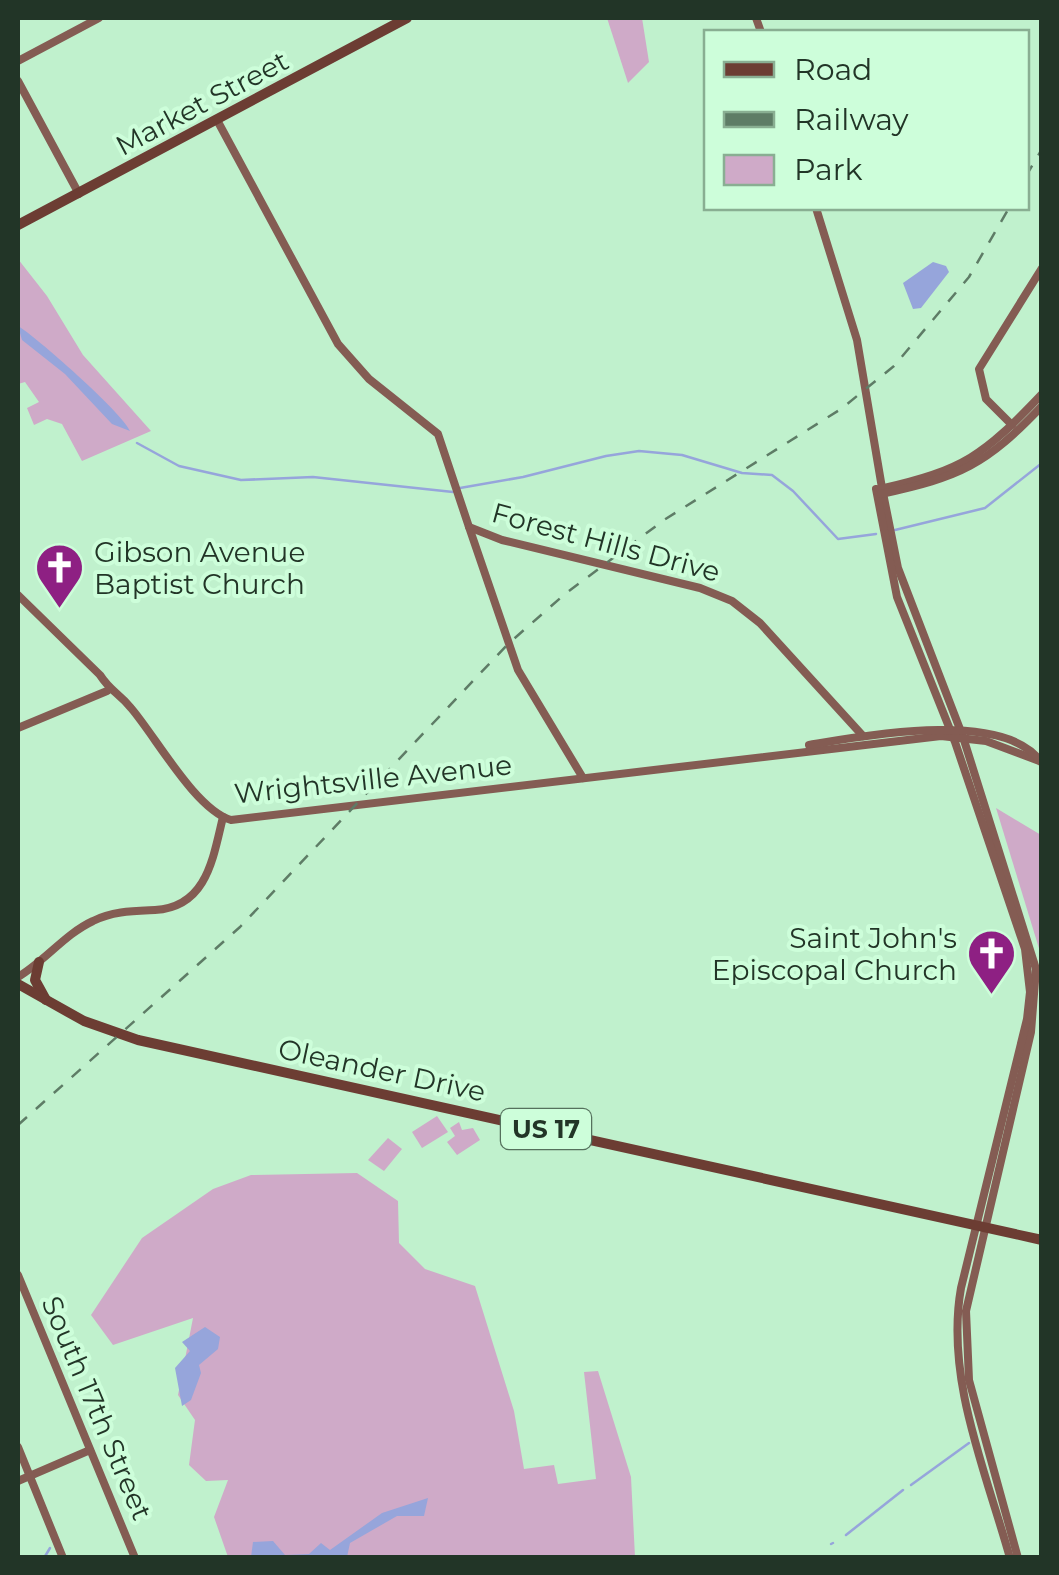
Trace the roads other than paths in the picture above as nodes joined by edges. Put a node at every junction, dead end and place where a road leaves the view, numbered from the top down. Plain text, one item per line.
1 (100, 18) edge
2 (407, 18) edge
3 (18, 60) edge
4 (18, 81) edge
5 (217, 120) junction
6 (79, 194) junction
7 (817, 210) edge
8 (18, 225) edge
9 (1042, 268) edge
10 (1042, 394) edge
11 (1042, 406) edge
12 (1012, 425) junction
13 (879, 490) junction
14 (469, 528) junction
15 (18, 596) edge
16 (107, 691) junction
17 (940, 704) junction
18 (18, 728) edge
19 (934, 729) junction
20 (957, 733) junction
21 (863, 736) junction
22 (771, 754) junction
23 (583, 778) junction
24 (223, 817) junction
25 (39, 962) junction
26 (19, 977) edge
27 (18, 994) edge
28 (42, 999) junction
29 (980, 1223) junction
30 (1042, 1237) edge
31 (18, 1275) edge
32 (966, 1402) junction
33 (985, 1438) junction
34 (18, 1448) edge
35 (90, 1450) junction
36 (29, 1476) junction
37 (18, 1481) edge
38 (63, 1558) edge
39 (135, 1558) edge
40 (1010, 1558) edge
41 (1018, 1558) edge

1 - 3 street
2 - 5 main road, Market Street
4 - 6 street
5 - 6 main road, Market Street
5 - 14 street, Forest Hills Drive
6 - 8 main road, Market Street
7 - 13 street
9 - 12 street
10 - 12 street
11 - 13 street
12 - 13 street
13 - 17 street
13 - 20 street
14 - 21 street, Forest Hills Drive
14 - 23 street
15 - 16 street, Wrightsville Avenue
16 - 18 street
16 - 24 street, Wrightsville Avenue
17 - 19 street
17 - 20 street
19 - 20 street, Wrightsville Avenue
19 - 21 street, Wrightsville Avenue
20 - 20 street, Wrightsville Avenue
20 - 22 street, Wrightsville Avenue
20 - 29 street
21 - 22 street, Wrightsville Avenue
22 - 23 street, Wrightsville Avenue
23 - 24 street, Wrightsville Avenue
24 - 25 street
25 - 26 street
25 - 28 main road
26 - 28 main road, Oleander Drive / US 17
27 - 28 main road, US 17
28 - 29 main road, Oleander Drive / US 17
29 - 30 main road, Oleander Drive / US 17
29 - 32 street
29 - 33 street
31 - 35 street, South 17th Street
32 - 33 street
32 - 40 street
33 - 41 street
34 - 36 street
35 - 36 street
35 - 39 street, South 17th Street
36 - 37 street
36 - 38 street

